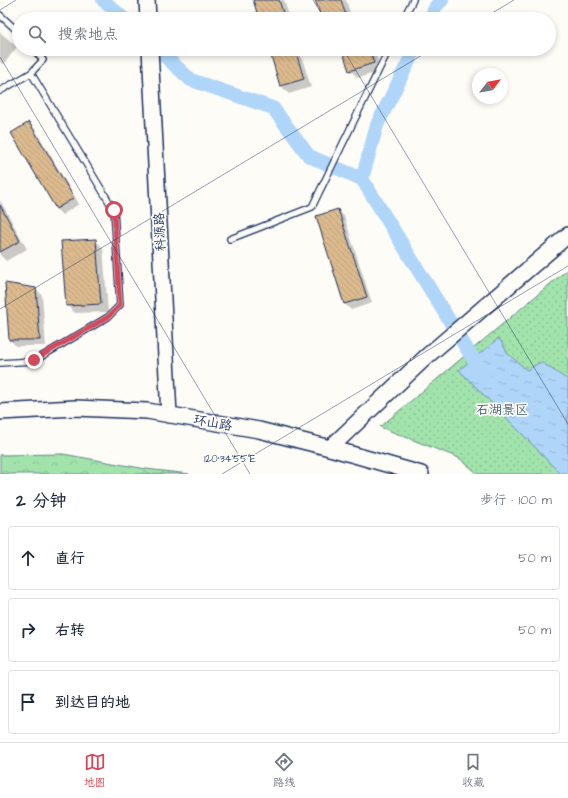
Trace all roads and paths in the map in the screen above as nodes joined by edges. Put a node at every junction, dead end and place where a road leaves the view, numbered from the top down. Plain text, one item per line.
1 (147, 0) edge
2 (413, 0) edge
3 (148, 12) edge
4 (407, 12) edge
5 (0, 15) edge
6 (12, 26) edge
7 (39, 56) edge
8 (150, 56) edge
9 (386, 56) edge
10 (31, 72) junction
11 (0, 90) edge
12 (568, 235) edge
13 (230, 239) dead end
14 (0, 363) edge
15 (0, 412) edge
16 (169, 415) junction
17 (330, 448) junction
18 (421, 474) edge

1 - 3 street
2 - 4 lane
5 - 6 lane
7 - 10 lane
8 - 16 street, 科源路
9 - 13 lane
10 - 11 lane
10 - 14 lane
12 - 17 street
15 - 16 street, 环山路
16 - 17 street, 环山路
17 - 18 street, 环山路

